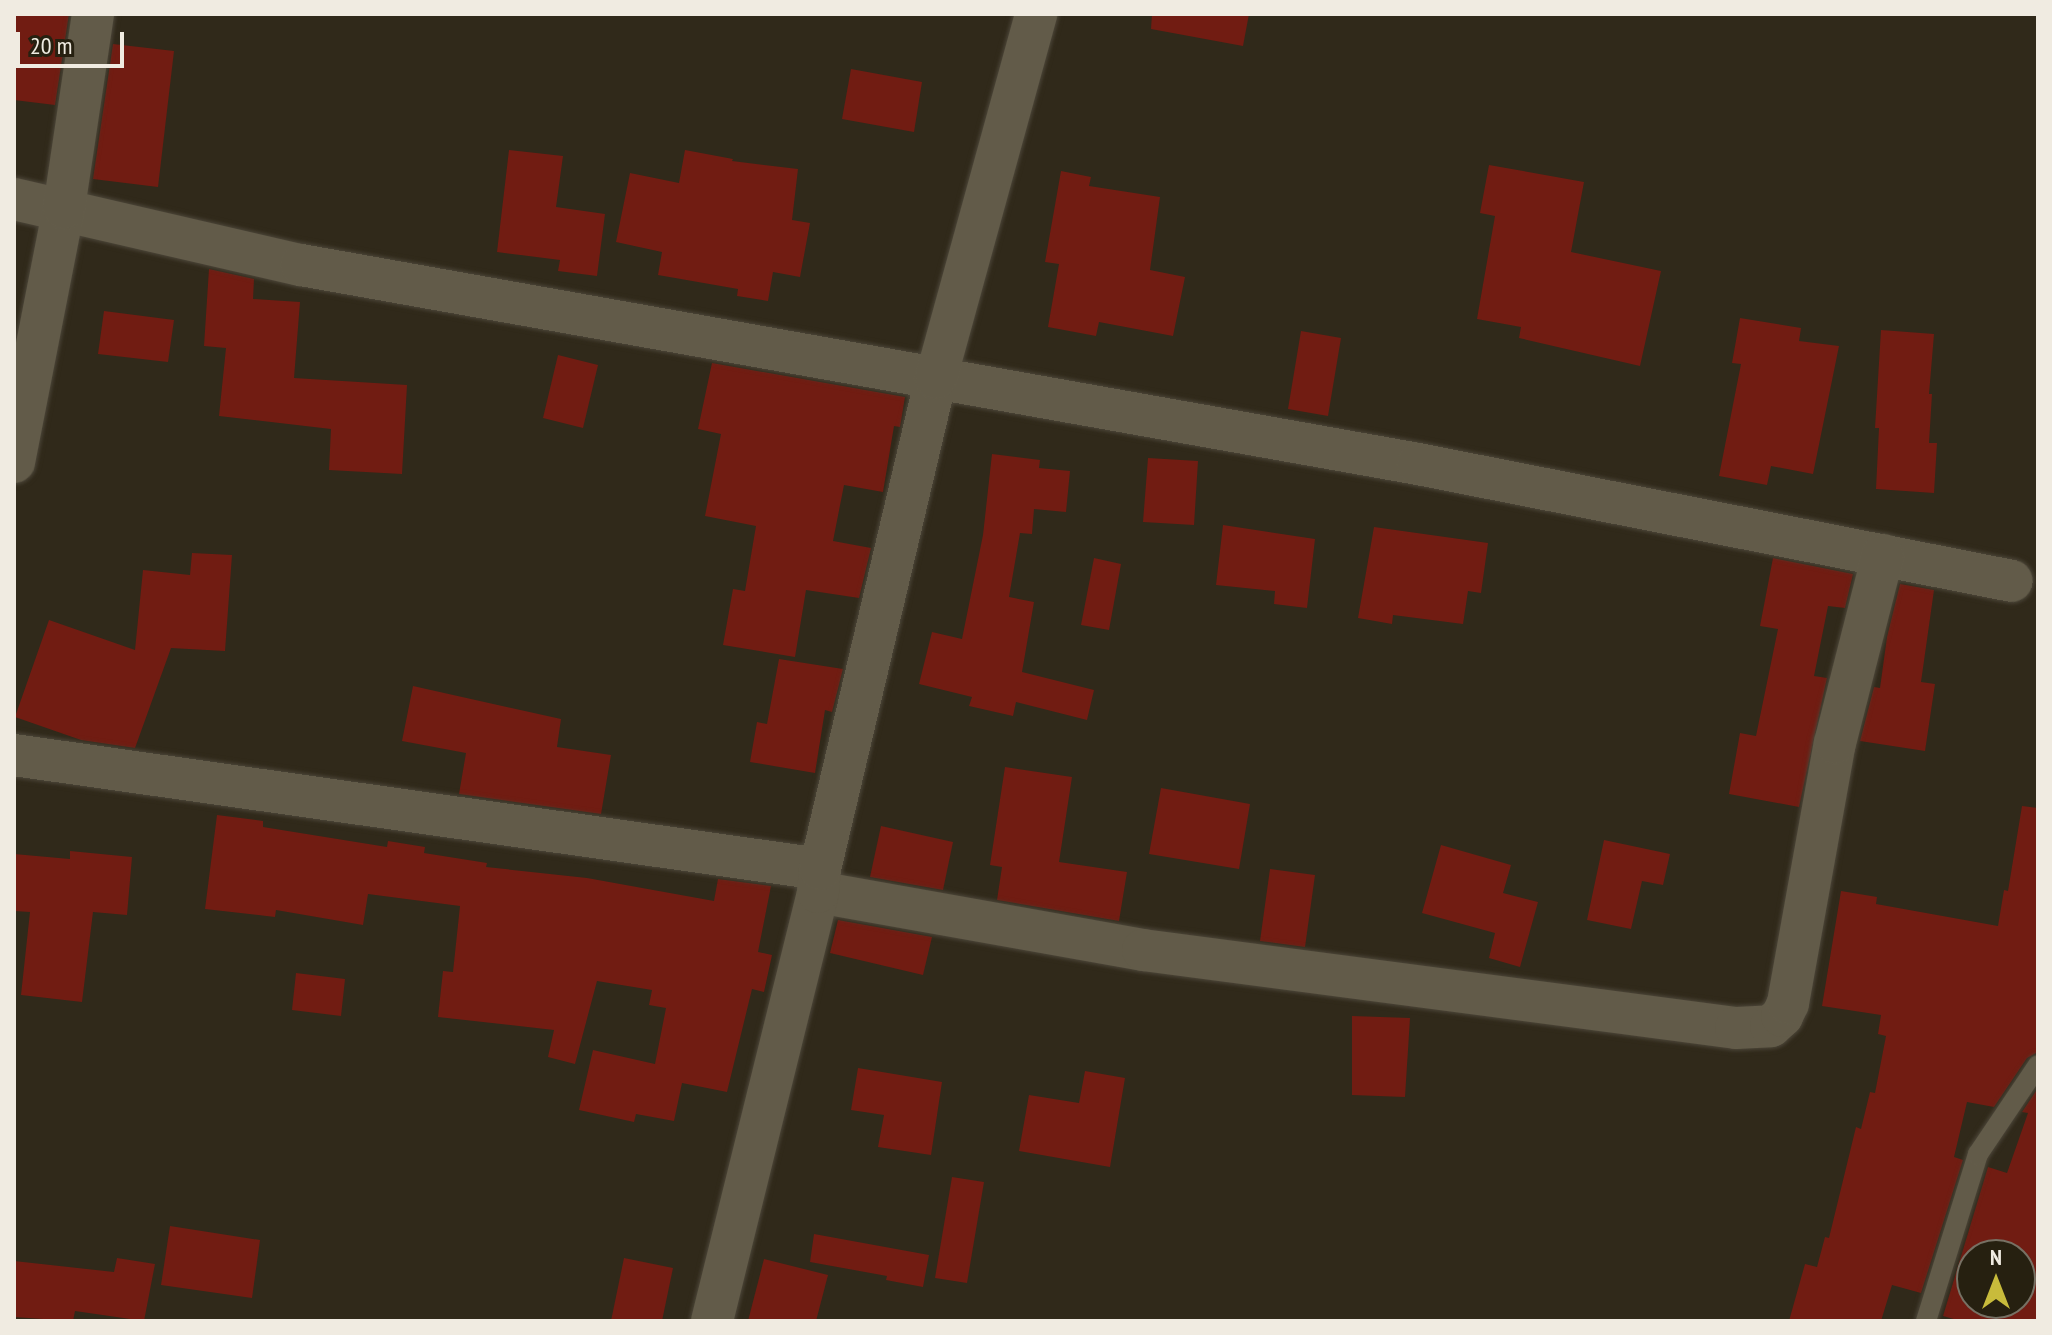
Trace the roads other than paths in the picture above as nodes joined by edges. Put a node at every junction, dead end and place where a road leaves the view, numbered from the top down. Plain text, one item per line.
1 (93, 14) edge
2 (1036, 14) edge
3 (14, 199) edge
4 (64, 208) junction
5 (936, 378) junction
6 (14, 462) edge
7 (1883, 555) junction
8 (2012, 581) dead end
9 (14, 755) edge
10 (819, 880) junction
11 (2038, 1065) edge
12 (712, 1321) edge
13 (1926, 1321) edge

1 - 4 street
2 - 5 street
3 - 4 street
4 - 5 street
4 - 6 street
5 - 7 street
5 - 10 street
7 - 8 street
7 - 10 street
9 - 10 street
10 - 12 street
11 - 13 lane

